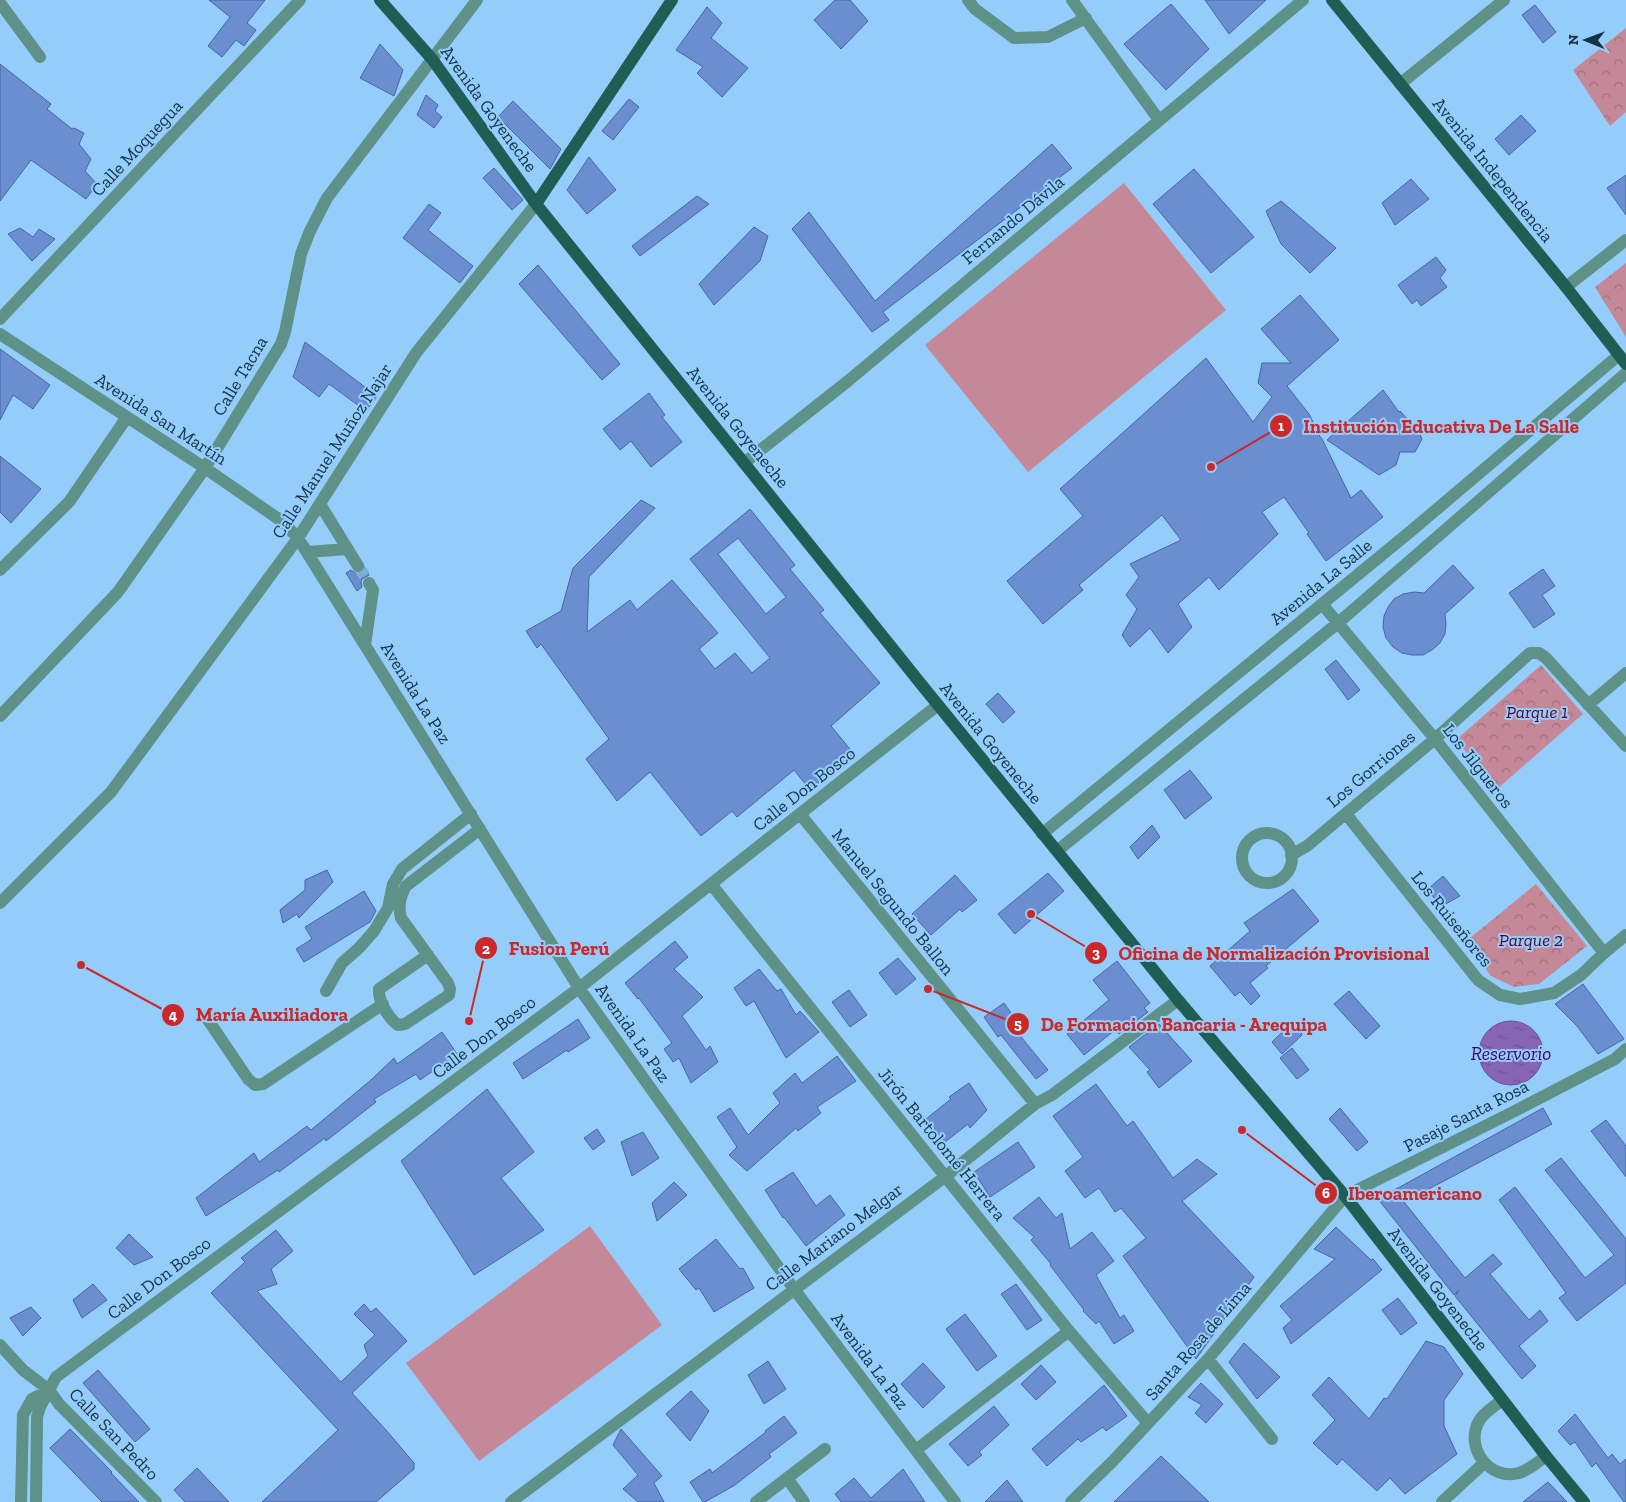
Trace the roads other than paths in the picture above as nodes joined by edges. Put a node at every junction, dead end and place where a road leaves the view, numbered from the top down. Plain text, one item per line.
1 (300, 0) edge
2 (380, 0) edge
3 (477, 0) edge
4 (672, 0) edge
5 (968, 0) edge
6 (1072, 0) edge
7 (1303, 0) edge
8 (1332, 0) edge
9 (1504, 0) edge
10 (0, 3) edge
11 (1086, 18) junction
12 (40, 57) dead end
13 (432, 59) junction
14 (1400, 84) junction
15 (1159, 120) junction
16 (536, 204) junction
17 (1626, 240) edge
18 (1566, 287) junction
19 (0, 319) edge
20 (0, 334) edge
21 (1623, 359) edge
22 (1626, 373) edge
23 (128, 418) junction
24 (1524, 436) junction
25 (1536, 450) junction
26 (744, 463) junction
27 (206, 468) junction
28 (320, 504) junction
29 (298, 538) junction
30 (348, 549) junction
31 (307, 552) junction
32 (358, 566) tunnel mouth
33 (0, 570) edge
34 (369, 583) tunnel mouth
35 (1322, 604) junction
36 (1338, 623) junction
37 (365, 644) junction
38 (1626, 673) edge
39 (938, 705) junction
40 (1588, 705) junction
41 (0, 716) edge
42 (1434, 739) junction
43 (1626, 746) edge
44 (471, 814) junction
45 (800, 814) junction
46 (1346, 814) junction
47 (480, 829) junction
48 (1042, 834) junction
49 (1057, 851) junction
50 (1291, 855) dead end
51 (711, 884) junction
52 (0, 903) edge
53 (1626, 935) edge
54 (1604, 953) junction
55 (428, 955) junction
56 (580, 988) junction
57 (326, 991) dead end
58 (1178, 1000) junction
59 (383, 1004) junction
60 (206, 1017) dead end
61 (1626, 1049) edge
62 (1035, 1104) junction
63 (946, 1176) junction
64 (1345, 1196) junction
65 (794, 1289) junction
66 (1069, 1331) junction
67 (0, 1345) edge
68 (1208, 1359) junction
69 (49, 1390) junction
70 (1502, 1400) junction
71 (1148, 1423) junction
72 (1272, 1439) dead end
73 (825, 1449) dead end
74 (916, 1450) junction
75 (1546, 1456) junction
76 (1484, 1462) junction
77 (787, 1478) junction
78 (21, 1502) edge
79 (36, 1502) edge
80 (156, 1502) edge
81 (511, 1502) edge
82 (756, 1502) edge
83 (804, 1502) edge
84 (955, 1502) edge
85 (1071, 1502) edge
86 (1442, 1502) edge
87 (1584, 1502) edge

1 - 19 street, Calle Moquegua
2 - 13 main road, Avenida Goyeneche
3 - 13 street, Calle Tacna
4 - 16 main road, Calle Manuel Muñoz Najar
5 - 11 street
6 - 11 street
7 - 15 street, Fernando Dávila
8 - 14 main road, Avenida Independencia
9 - 14 street
10 - 12 street
11 - 15 street
13 - 16 main road, Avenida Goyeneche
13 - 27 street, Calle Tacna
14 - 18 main road, Avenida Independencia
15 - 26 street, Fernando Dávila
16 - 26 main road, Avenida Goyeneche
16 - 28 street, Calle Manuel Muñoz Najar
17 - 18 street
18 - 21 main road, Avenida Independencia
20 - 23 street, Avenida San Martín
21 - 24 street, Avenida La Salle
22 - 25 street
23 - 27 street, Avenida San Martín
23 - 33 street
24 - 25 street
24 - 35 street, Avenida La Salle
25 - 36 street
26 - 39 main road, Avenida Goyeneche
27 - 29 street, Avenida San Martín
27 - 41 street, Calle Tacna
28 - 29 street, Calle Manuel Muñoz Najar
28 - 30 street
29 - 31 street, Avenida La Paz
29 - 52 street, Calle Manuel Muñoz Najar
30 - 31 street
30 - 32 street
31 - 37 street, Avenida La Paz
34 - 37 street
35 - 36 street, Los Jilgueros
35 - 48 street, Avenida La Salle
36 - 42 street, Los Jilgueros
36 - 49 street
37 - 44 street, Avenida La Paz
38 - 40 street
39 - 45 street, Calle Don Bosco
39 - 48 main road, Avenida Goyeneche
40 - 42 street, Los Gorriones
40 - 43 street
42 - 46 street, Los Gorriones
42 - 54 street, Los Jilgueros
44 - 47 street, Avenida La Paz
44 - 57 street
45 - 51 street, Calle Don Bosco
45 - 62 street, Manuel Segundo Ballon
46 - 50 street, Los Gorriones
46 - 54 street, Los Ruiseñores
47 - 55 street
47 - 56 street, Avenida La Paz
48 - 49 main road, Avenida Goyeneche
49 - 58 main road, Avenida Goyeneche
51 - 56 street, Calle Don Bosco
51 - 63 street, Jirón Bartolomé Herrera
53 - 54 street, Los Ruiseñores
55 - 59 street
55 - 59 street
56 - 65 street, Avenida La Paz
56 - 69 street, Calle Don Bosco
58 - 62 street, Calle Mariano Melgar
58 - 64 main road, Avenida Goyeneche
59 - 60 street
61 - 64 street, Pasaje Santa Rosa
62 - 63 street, Calle Mariano Melgar
63 - 65 street, Calle Mariano Melgar
63 - 66 street, Jirón Bartolomé Herrera
64 - 68 street, Santa Rosa de Lima
64 - 70 main road, Avenida Goyeneche
65 - 74 street, Avenida La Paz
65 - 81 street, Calle Mariano Melgar
66 - 71 street, Jirón Bartolomé Herrera
66 - 74 street
67 - 69 street, Calle San Pedro
68 - 71 street, Santa Rosa de Lima
68 - 72 street
69 - 78 street
69 - 79 street
69 - 80 street, Calle San Pedro
70 - 75 main road, Avenida Goyeneche
70 - 76 street
71 - 85 street, Santa Rosa de Lima
73 - 77 street
74 - 84 street, Avenida La Paz
75 - 76 street
75 - 87 main road, Avenida Goyeneche
76 - 86 street
77 - 82 street
77 - 83 street

